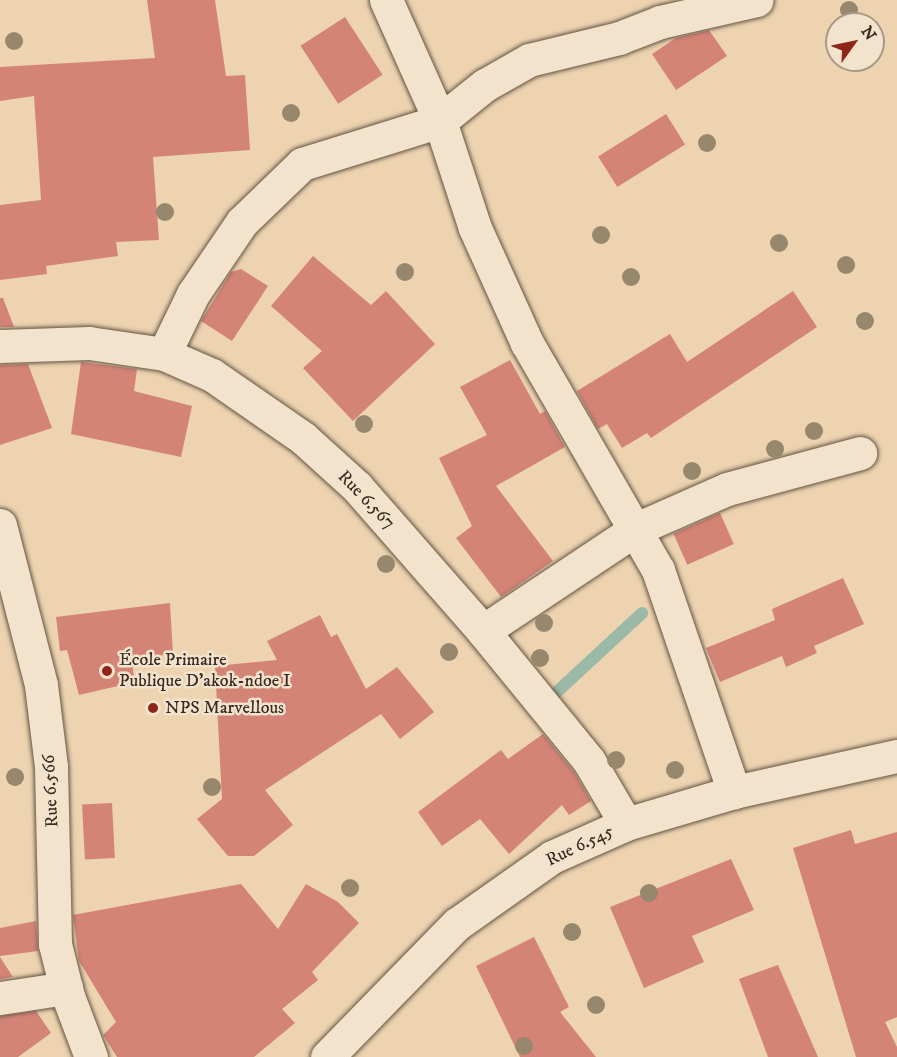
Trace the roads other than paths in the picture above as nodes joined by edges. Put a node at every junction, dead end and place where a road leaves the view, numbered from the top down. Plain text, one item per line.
1 (386, 0) edge
2 (757, 0) edge
3 (440, 121) junction
4 (0, 346) edge
5 (164, 354) junction
6 (860, 453) dead end
7 (0, 525) edge
8 (636, 529) junction
9 (4, 557) edge
10 (483, 631) junction
11 (897, 756) edge
12 (734, 792) junction
13 (626, 824) junction
14 (66, 988) junction
15 (0, 998) edge
16 (91, 1057) edge
17 (327, 1057) edge

1 - 3 street
2 - 3 street
3 - 5 street
3 - 8 street
4 - 5 street, Rue 6.567
5 - 10 street, Rue 6.567
6 - 8 street
7 - 9 street, Rue 6.566
8 - 10 street
8 - 12 street
9 - 14 street, Rue 6.566
10 - 13 street, Rue 6.567
11 - 12 street, Rue 6.545
12 - 13 street, Rue 6.545
13 - 17 street, Rue 6.545
14 - 15 street
14 - 16 street, Rue 6.566

